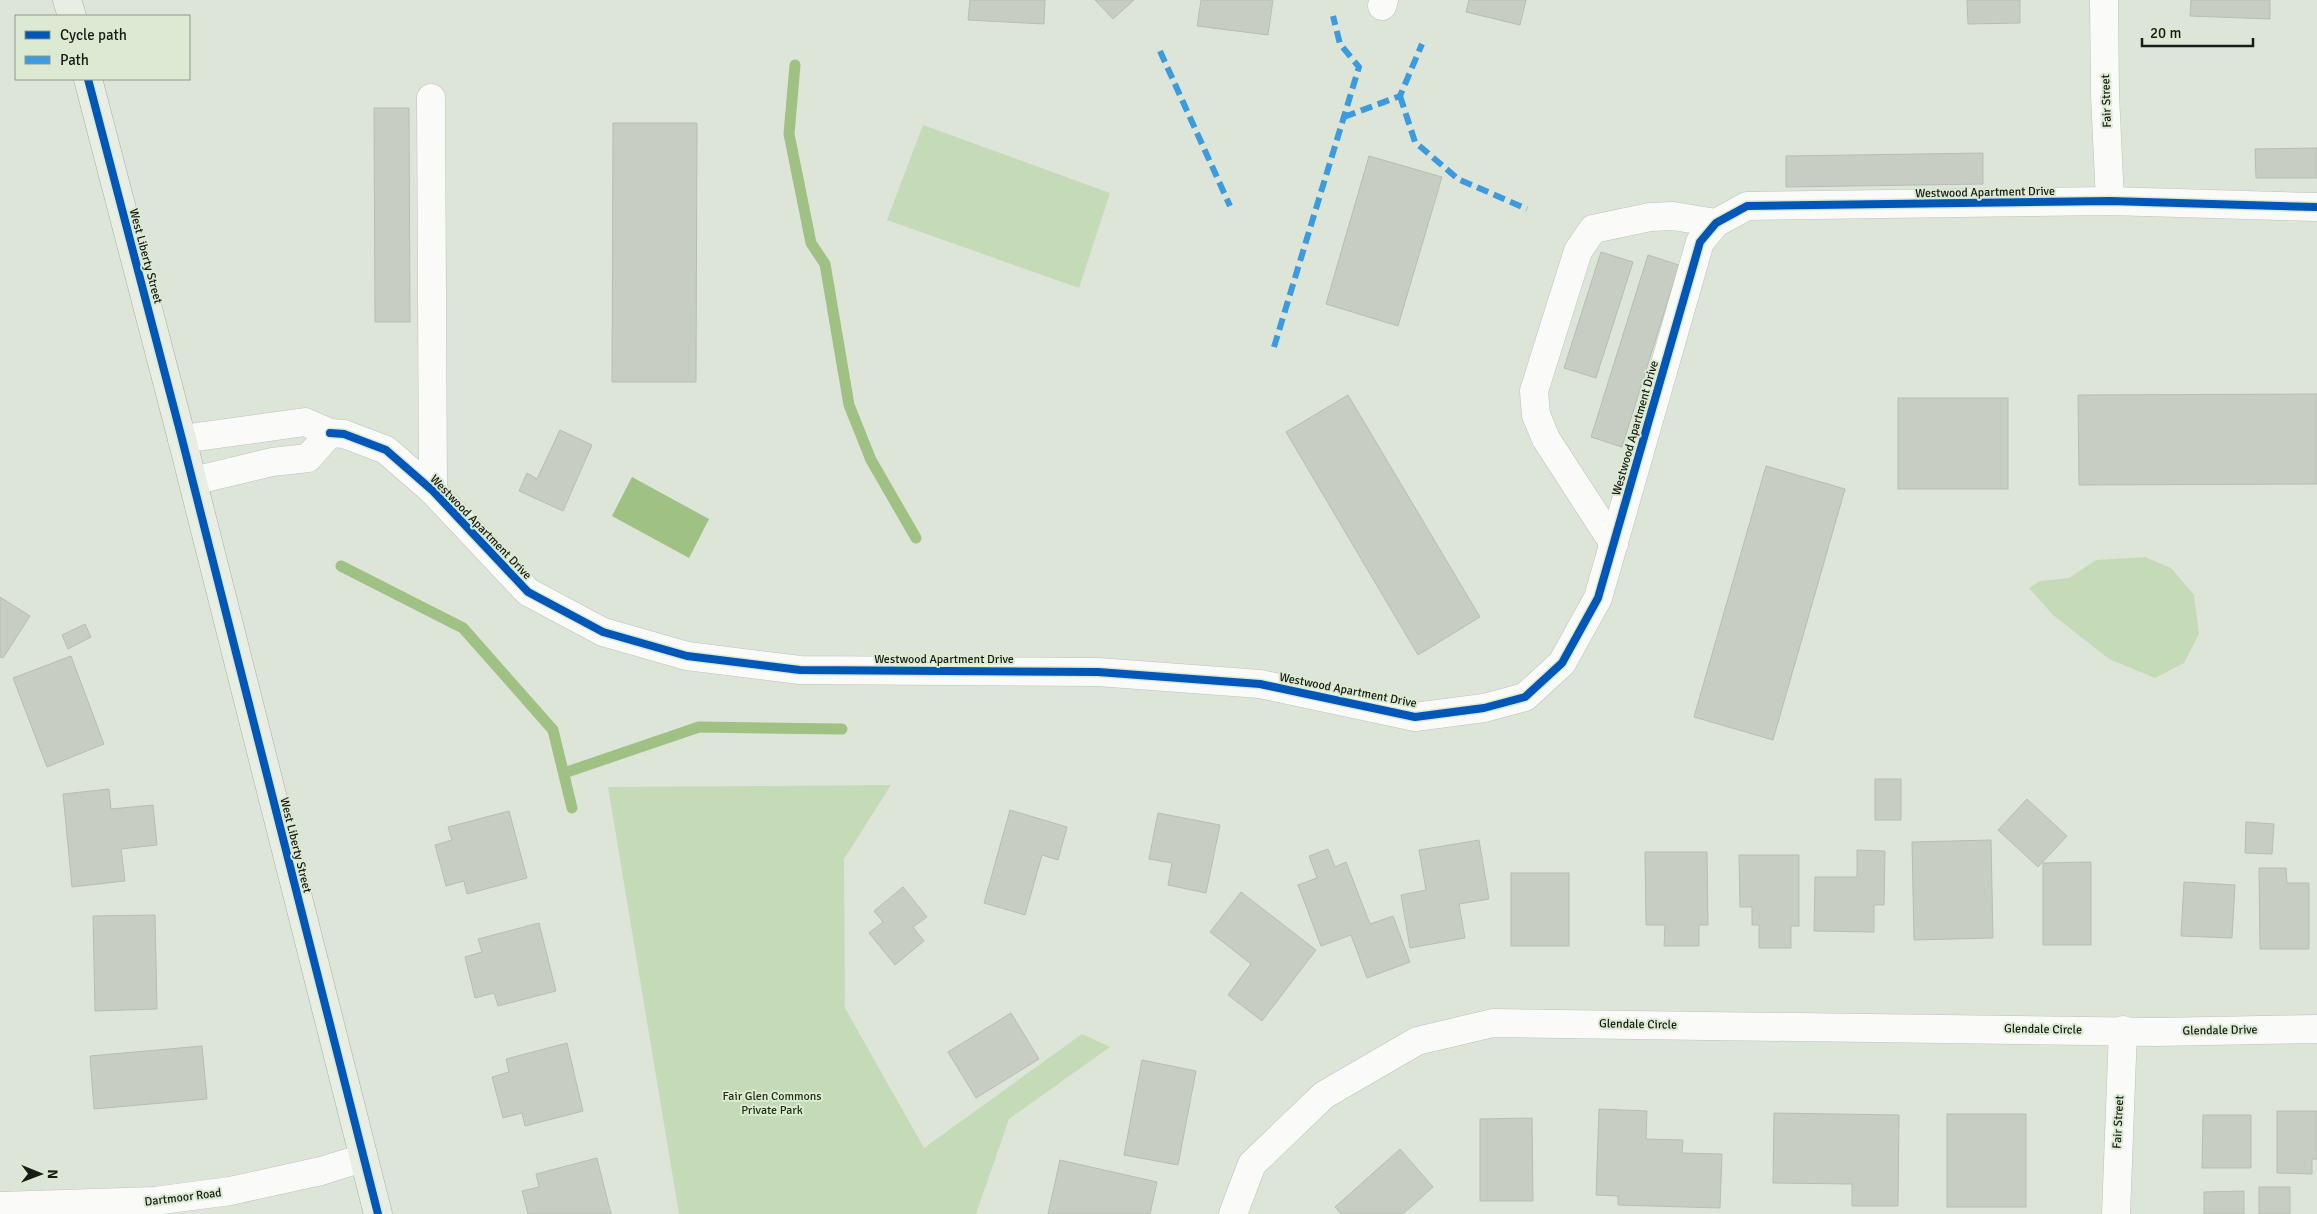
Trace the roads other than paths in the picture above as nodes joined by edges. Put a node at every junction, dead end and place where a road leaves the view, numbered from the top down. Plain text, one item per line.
1 (67, 0) edge
2 (2104, 0) edge
3 (72, 15) edge
4 (88, 80) edge
5 (431, 98) dead end
6 (2110, 201) junction
7 (2315, 207) dead end
8 (1716, 223) junction
9 (330, 433) junction
10 (182, 439) junction
11 (193, 481) junction
12 (433, 491) junction
13 (1614, 544) junction
14 (2317, 1029) edge
15 (2123, 1030) junction
16 (362, 1158) junction
17 (0, 1206) edge
18 (378, 1214) edge
19 (1233, 1214) edge
20 (2116, 1214) edge

1 - 3 main road
2 - 6 street, Fair Street
4 - 10 main road, West Liberty Street
5 - 12 street
6 - 7 street, Westwood Apartment Drive
6 - 8 street, Westwood Apartment Drive
8 - 13 street, Westwood Apartment Drive
8 - 13 street
9 - 10 street
9 - 11 street
9 - 12 street, Westwood Apartment Drive
10 - 11 main road, West Liberty Street
11 - 16 main road, West Liberty Street
12 - 13 street, Westwood Apartment Drive
14 - 15 street, Glendale Drive
15 - 19 street, Glendale Circle
15 - 20 street, Fair Street
16 - 17 street, Dartmoor Road
16 - 18 main road, West Liberty Street

